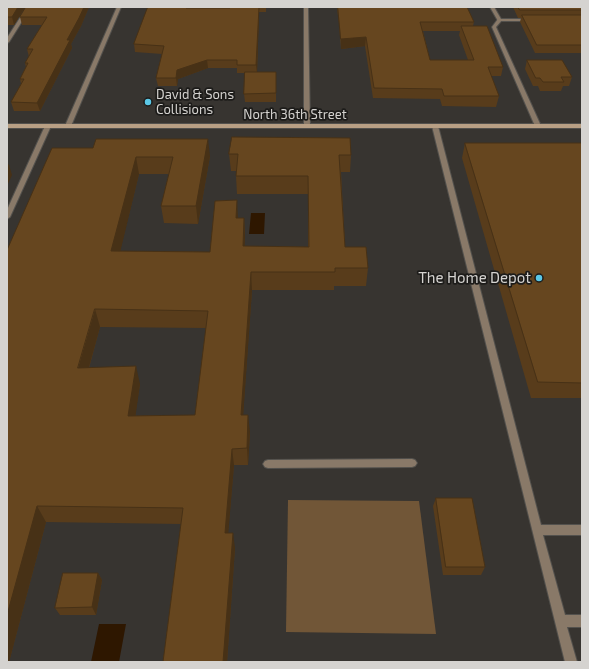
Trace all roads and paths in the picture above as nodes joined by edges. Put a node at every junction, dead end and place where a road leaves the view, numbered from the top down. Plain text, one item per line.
1 (29, 7) edge
2 (119, 7) edge
3 (306, 7) edge
4 (492, 7) edge
5 (500, 20) junction
6 (537, 20) edge
7 (7, 42) edge
8 (7, 126) edge
9 (48, 126) junction
10 (68, 126) junction
11 (307, 126) junction
12 (435, 126) junction
13 (538, 126) junction
14 (582, 126) edge
15 (7, 217) edge
16 (412, 463) dead end
17 (268, 464) dead end
18 (537, 530) junction
19 (582, 530) edge
20 (560, 621) junction
21 (582, 621) edge
22 (571, 662) edge

1 - 7 street
2 - 10 street
3 - 11 street
4 - 5 street
5 - 6 street
5 - 13 street
8 - 9 main road, North 36th Street
9 - 10 main road, North 36th Street
9 - 15 street
10 - 11 main road, North 36th Street
11 - 12 main road, North 36th Street
12 - 13 main road, North 36th Street
12 - 18 street
13 - 14 main road, North 36th Street
16 - 17 street
18 - 19 street
18 - 20 street
20 - 21 street
20 - 22 street

